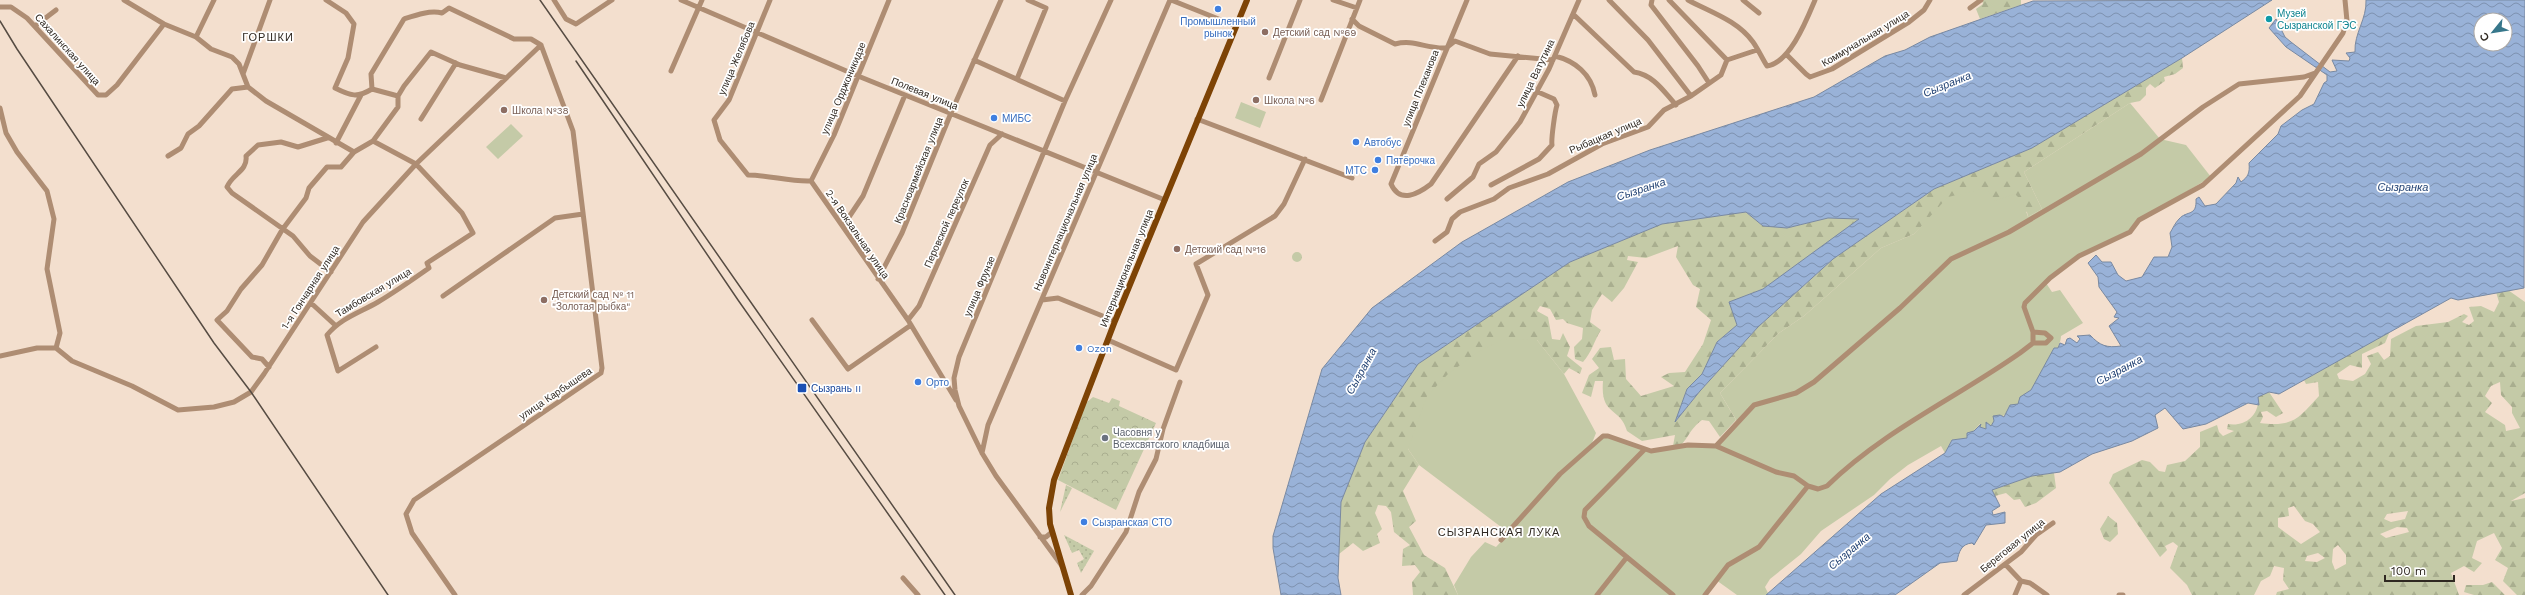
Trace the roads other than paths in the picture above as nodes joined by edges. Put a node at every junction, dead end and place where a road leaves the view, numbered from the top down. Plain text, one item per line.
1 (124, 0) edge
2 (214, 0) edge
3 (270, 0) edge
4 (326, 0) edge
5 (554, 0) edge
6 (612, 0) edge
7 (681, 0) edge
8 (702, 0) edge
9 (770, 0) edge
10 (889, 0) edge
11 (1001, 0) edge
12 (1028, 0) edge
13 (1110, 0) edge
14 (1171, 0) edge
15 (1247, 0) edge
16 (1300, 0) edge
17 (1333, 0) edge
18 (1360, 0) edge
19 (1467, 0) edge
20 (1579, 0) edge
21 (1609, 0) edge
22 (1669, 0) edge
23 (1688, 0) edge
24 (1743, 0) edge
25 (1815, 0) edge
26 (1930, 0) edge
27 (1981, 0) edge
28 (2345, 0) edge
29 (1651, 2) edge
30 (0, 7) edge
31 (699, 8) junction
32 (1356, 8) junction
33 (1970, 8) dead end
34 (56, 10) dead end
35 (1759, 13) dead end
36 (1573, 14) junction
37 (1352, 19) junction
38 (164, 24) junction
39 (35, 26) junction
40 (1236, 26) junction
41 (757, 32) junction
42 (196, 37) junction
43 (540, 45) junction
44 (1446, 48) junction
45 (1757, 50) junction
46 (1786, 54) junction
47 (1518, 56) junction
48 (1554, 58) junction
49 (974, 60) junction
50 (1727, 60) junction
51 (456, 63) junction
52 (671, 71) dead end
53 (2316, 72) junction
54 (243, 74) junction
55 (858, 76) junction
56 (506, 78) junction
57 (1269, 78) dead end
58 (1017, 79) junction
59 (1709, 83) junction
60 (248, 87) junction
61 (372, 89) junction
62 (1538, 92) junction
63 (361, 95) junction
64 (905, 95) junction
65 (1595, 95) dead end
66 (398, 96) junction
67 (1691, 96) junction
68 (1321, 100) dead end
69 (1065, 101) junction
70 (1676, 106) junction
71 (0, 108) edge
72 (951, 113) junction
73 (421, 119) dead end
74 (1197, 119) junction
75 (0, 129) edge
76 (6, 133) junction
77 (1002, 134) junction
78 (327, 138) junction
79 (373, 141) junction
80 (336, 143) junction
81 (1045, 151) junction
82 (354, 152) junction
83 (168, 156) dead end
84 (1305, 159) junction
85 (416, 164) junction
86 (1096, 172) junction
87 (1352, 178) dead end
88 (811, 181) junction
89 (1491, 185) dead end
90 (1447, 199) dead end
91 (1165, 200) junction
92 (583, 214) junction
93 (843, 226) junction
94 (282, 230) junction
95 (1435, 241) dead end
96 (331, 272) junction
97 (878, 278) junction
98 (443, 296) dead end
99 (1042, 300) junction
100 (311, 303) junction
101 (812, 320) dead end
102 (908, 320) junction
103 (1115, 321) junction
104 (335, 325) junction
105 (911, 325) junction
106 (2033, 332) junction
107 (1108, 340) junction
108 (2033, 343) junction
109 (376, 347) dead end
110 (56, 348) junction
111 (0, 356) edge
112 (269, 366) junction
113 (1180, 382) dead end
114 (960, 406) junction
115 (1716, 446) junction
116 (1644, 450) junction
117 (982, 453) junction
118 (1808, 486) junction
119 (2053, 524) dead end
120 (1052, 532) junction
121 (1040, 537) junction
122 (1501, 540) dead end
123 (1627, 557) junction
124 (2005, 564) junction
125 (1062, 567) junction
126 (903, 578) dead end
127 (2021, 581) junction
128 (455, 595) edge
129 (918, 595) edge
130 (1071, 595) edge
131 (1082, 595) edge
132 (1597, 595) edge
133 (1673, 595) edge
134 (1705, 595) edge
135 (1964, 595) edge
136 (2015, 595) edge
137 (2047, 595) edge

1 - 38 street
2 - 42 street
3 - 54 street
4 - 63 street
5 - 6 street
7 - 31 street, Полевая улица
8 - 31 street
9 - 41 street, улица Желябова
10 - 55 street, улица Орджоникидзе
11 - 49 street, Красноармейская улица
12 - 58 street
13 - 69 street, улица Фрунзе
14 - 40 street
14 - 86 street, Новоинтернациональная улица
15 - 40 main road, Интернациональная улица
16 - 57 street
17 - 32 street
18 - 32 street
19 - 44 street, улица Плеханова
20 - 36 street, улица Ватутина
21 - 67 street
22 - 50 street
23 - 45 street
24 - 35 street
25 - 46 street
26 - 46 street, Коммунальная улица
27 - 33 street
28 - 53 street
29 - 59 street
30 - 39 street, Сахалинская улица
31 - 41 street, Полевая улица
31 - 52 street
32 - 37 street
34 - 39 street
36 - 48 street, улица Ватутина
36 - 70 street
37 - 44 street
37 - 68 street
38 - 39 street, Сахалинская улица
38 - 42 street
40 - 74 main road, Интернациональная улица
41 - 55 street, Полевая улица
41 - 88 street, улица Желябова
42 - 54 street
43 - 56 street, 1-я Гончарная улица
43 - 61 street
43 - 92 street, улица Карбышева
44 - 47 street
44 - 47 street, улица Плеханова
45 - 46 street
45 - 50 street
47 - 48 street
48 - 62 street, улица Ватутина
48 - 65 street
49 - 58 street
49 - 72 street, Красноармейская улица
50 - 59 street, Рыбацкая улица
51 - 56 street
51 - 66 street
51 - 73 street
53 - 106 street
53 - 115 street
54 - 60 street
55 - 64 street, Полевая улица
55 - 88 street, улица Орджоникидзе
56 - 85 street, 1-я Гончарная улица
58 - 69 street
59 - 67 street, Рыбацкая улица
60 - 78 street
60 - 83 street
61 - 63 street
61 - 66 street
62 - 89 street
62 - 90 street, улица Ватутина
63 - 80 street
64 - 72 street, Полевая улица
64 - 93 street
66 - 79 street
67 - 70 street, Рыбацкая улица
69 - 81 street, улица Фрунзе
70 - 95 street, Рыбацкая улица
71 - 76 street
72 - 77 street, Полевая улица
72 - 97 street, Красноармейская улица
74 - 84 street
74 - 91 main road, Интернациональная улица
75 - 76 street
76 - 110 street
77 - 81 street, Полевая улица
77 - 102 street, Перовской переулок
78 - 80 street
78 - 94 street
79 - 82 street
79 - 85 street
80 - 82 street
81 - 86 street, Полевая улица
81 - 114 street, улица Фрунзе
82 - 94 street
84 - 87 street
84 - 107 street
85 - 96 street, 1-я Гончарная улица
85 - 104 street, Тамбовская улица
86 - 91 street, Полевая улица
86 - 99 street, Новоинтернациональная улица
88 - 93 street, 2-я Вокзальная улица
91 - 103 main road, Интернациональная улица
92 - 98 street
92 - 128 street, улица Карбышева
93 - 97 street, 2-я Вокзальная улица
94 - 96 street
94 - 112 street
96 - 100 street, 1-я Гончарная улица
97 - 102 street, 2-я Вокзальная улица
99 - 103 street
99 - 117 street, Новоинтернациональная улица
100 - 104 street
100 - 112 street, 1-я Гончарная улица
101 - 105 street
102 - 105 street, 2-я Вокзальная улица
103 - 107 main road, Интернациональная улица
104 - 109 street
105 - 114 street, 2-я Вокзальная улица
106 - 108 street
106 - 108 street
107 - 120 main road, Интернациональная улица
108 - 118 street
110 - 111 street
110 - 112 street, 1-я Гончарная улица
113 - 131 street
114 - 117 street, улица Фрунзе
115 - 116 street
115 - 118 street
116 - 122 street
116 - 123 street
117 - 121 street, улица Фрунзе
118 - 134 street
119 - 124 street, Береговая улица
120 - 121 street
120 - 125 main road, Интернациональная улица
121 - 125 street, улица Фрунзе
123 - 132 street
123 - 133 street
124 - 127 street
124 - 135 street, Береговая улица
125 - 130 main road, Интернациональная улица
126 - 129 street
127 - 136 street
127 - 137 street

